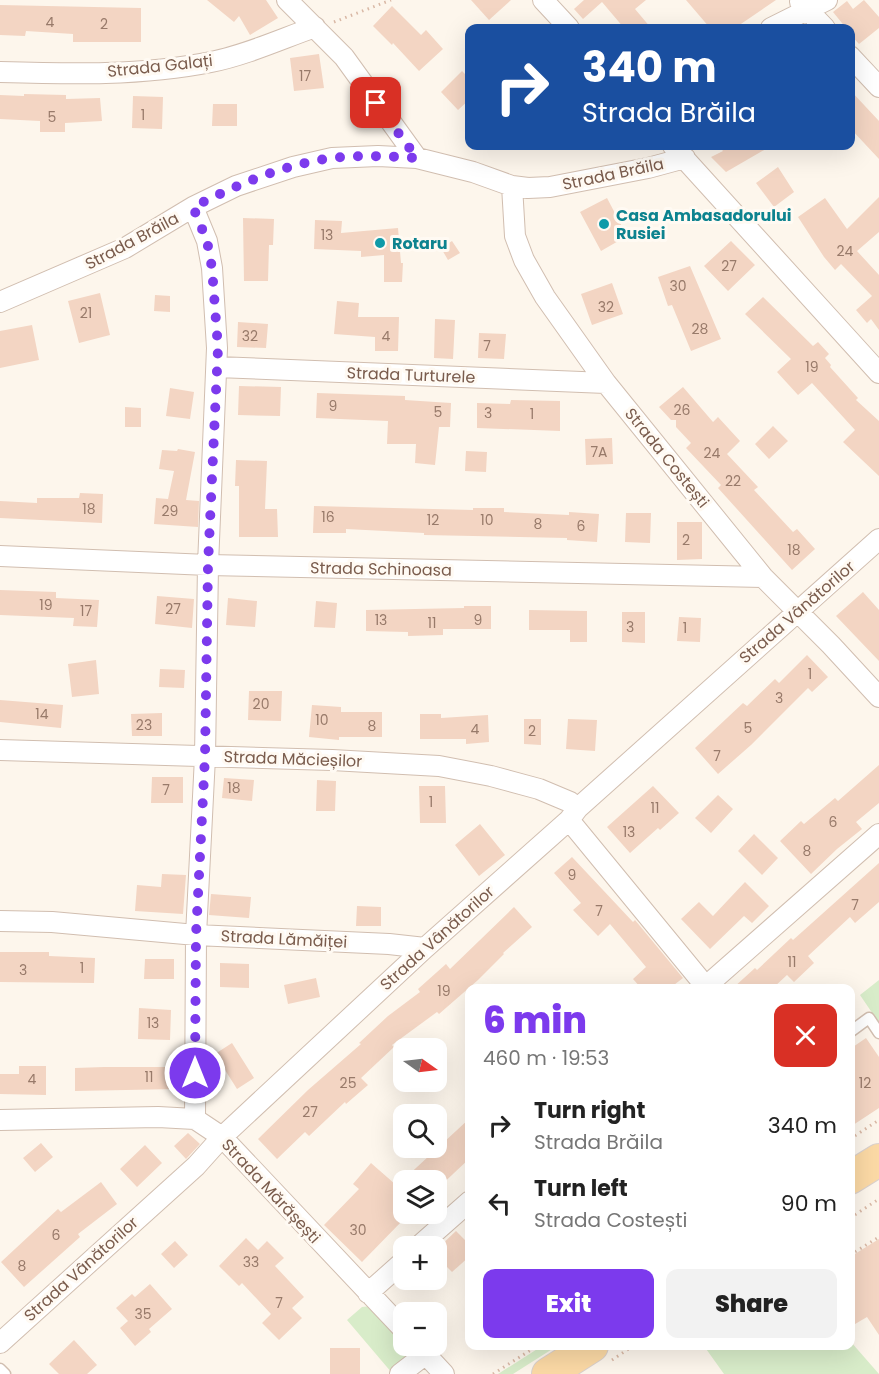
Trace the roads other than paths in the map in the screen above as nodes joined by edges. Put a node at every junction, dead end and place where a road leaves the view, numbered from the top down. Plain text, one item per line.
1 (287, 0) edge
2 (543, 0) edge
3 (827, 0) edge
4 (803, 5) edge
5 (565, 24) edge
6 (777, 24) edge
7 (821, 24) edge
8 (315, 27) junction
9 (855, 61) edge
10 (0, 72) edge
11 (879, 87) edge
12 (679, 152) edge
13 (417, 158) junction
14 (512, 186) junction
15 (193, 207) junction
16 (0, 302) edge
17 (217, 367) junction
18 (879, 373) edge
19 (606, 383) junction
20 (879, 539) edge
21 (0, 556) edge
22 (208, 565) junction
23 (763, 577) junction
24 (798, 613) junction
25 (879, 697) edge
26 (0, 750) edge
27 (205, 757) junction
28 (574, 814) junction
29 (879, 834) edge
30 (0, 921) edge
31 (196, 935) junction
32 (425, 948) junction
33 (703, 984) edge
34 (710, 984) edge
35 (855, 1028) edge
36 (879, 1033) edge
37 (195, 1119) junction
38 (0, 1120) edge
39 (222, 1137) junction
40 (879, 1160) edge
41 (855, 1175) edge
42 (465, 1205) edge
43 (430, 1236) edge
44 (393, 1271) edge
45 (368, 1293) junction
46 (393, 1319) edge
47 (0, 1343) edge
48 (586, 1350) edge
49 (416, 1356) edge
50 (428, 1356) edge
51 (0, 1369) edge
52 (5, 1374) edge
53 (400, 1374) edge
54 (444, 1374) edge
55 (548, 1374) edge

1 - 8 street
2 - 5 street
3 - 4 street
4 - 6 street
4 - 7 street
8 - 10 street, Strada Galați
8 - 13 street
9 - 11 street
12 - 14 street, Strada Brăila
12 - 18 street
13 - 14 street, Strada Brăila
13 - 15 street, Strada Brăila
14 - 19 street, Strada Costești
15 - 16 street, Strada Brăila
15 - 17 street
17 - 19 street, Strada Turturele
17 - 22 street
19 - 23 street, Strada Costești
20 - 24 street, Strada Vânătorilor
21 - 22 street, Strada Schinoasa
22 - 23 street, Strada Schinoasa
22 - 27 street
23 - 24 street, Strada Costești
24 - 25 street, Strada Costești
24 - 28 street, Strada Vânătorilor
26 - 27 street, Strada Măcieșilor
27 - 28 street, Strada Măcieșilor
27 - 31 street
28 - 32 street, Strada Vânătorilor
28 - 33 street
29 - 34 street
30 - 31 street, Strada Lămăiței
31 - 32 street, Strada Lămăiței
31 - 37 street
32 - 39 street, Strada Vânătorilor
35 - 36 lane
37 - 38 street
37 - 39 street, Strada Mărășești
39 - 45 street, Strada Mărășești
39 - 47 street, Strada Vânătorilor
40 - 41 main road
42 - 43 street
44 - 45 street
45 - 46 street, Strada Mărășești
48 - 55 main road
49 - 53 street
50 - 54 street
51 - 52 lane

